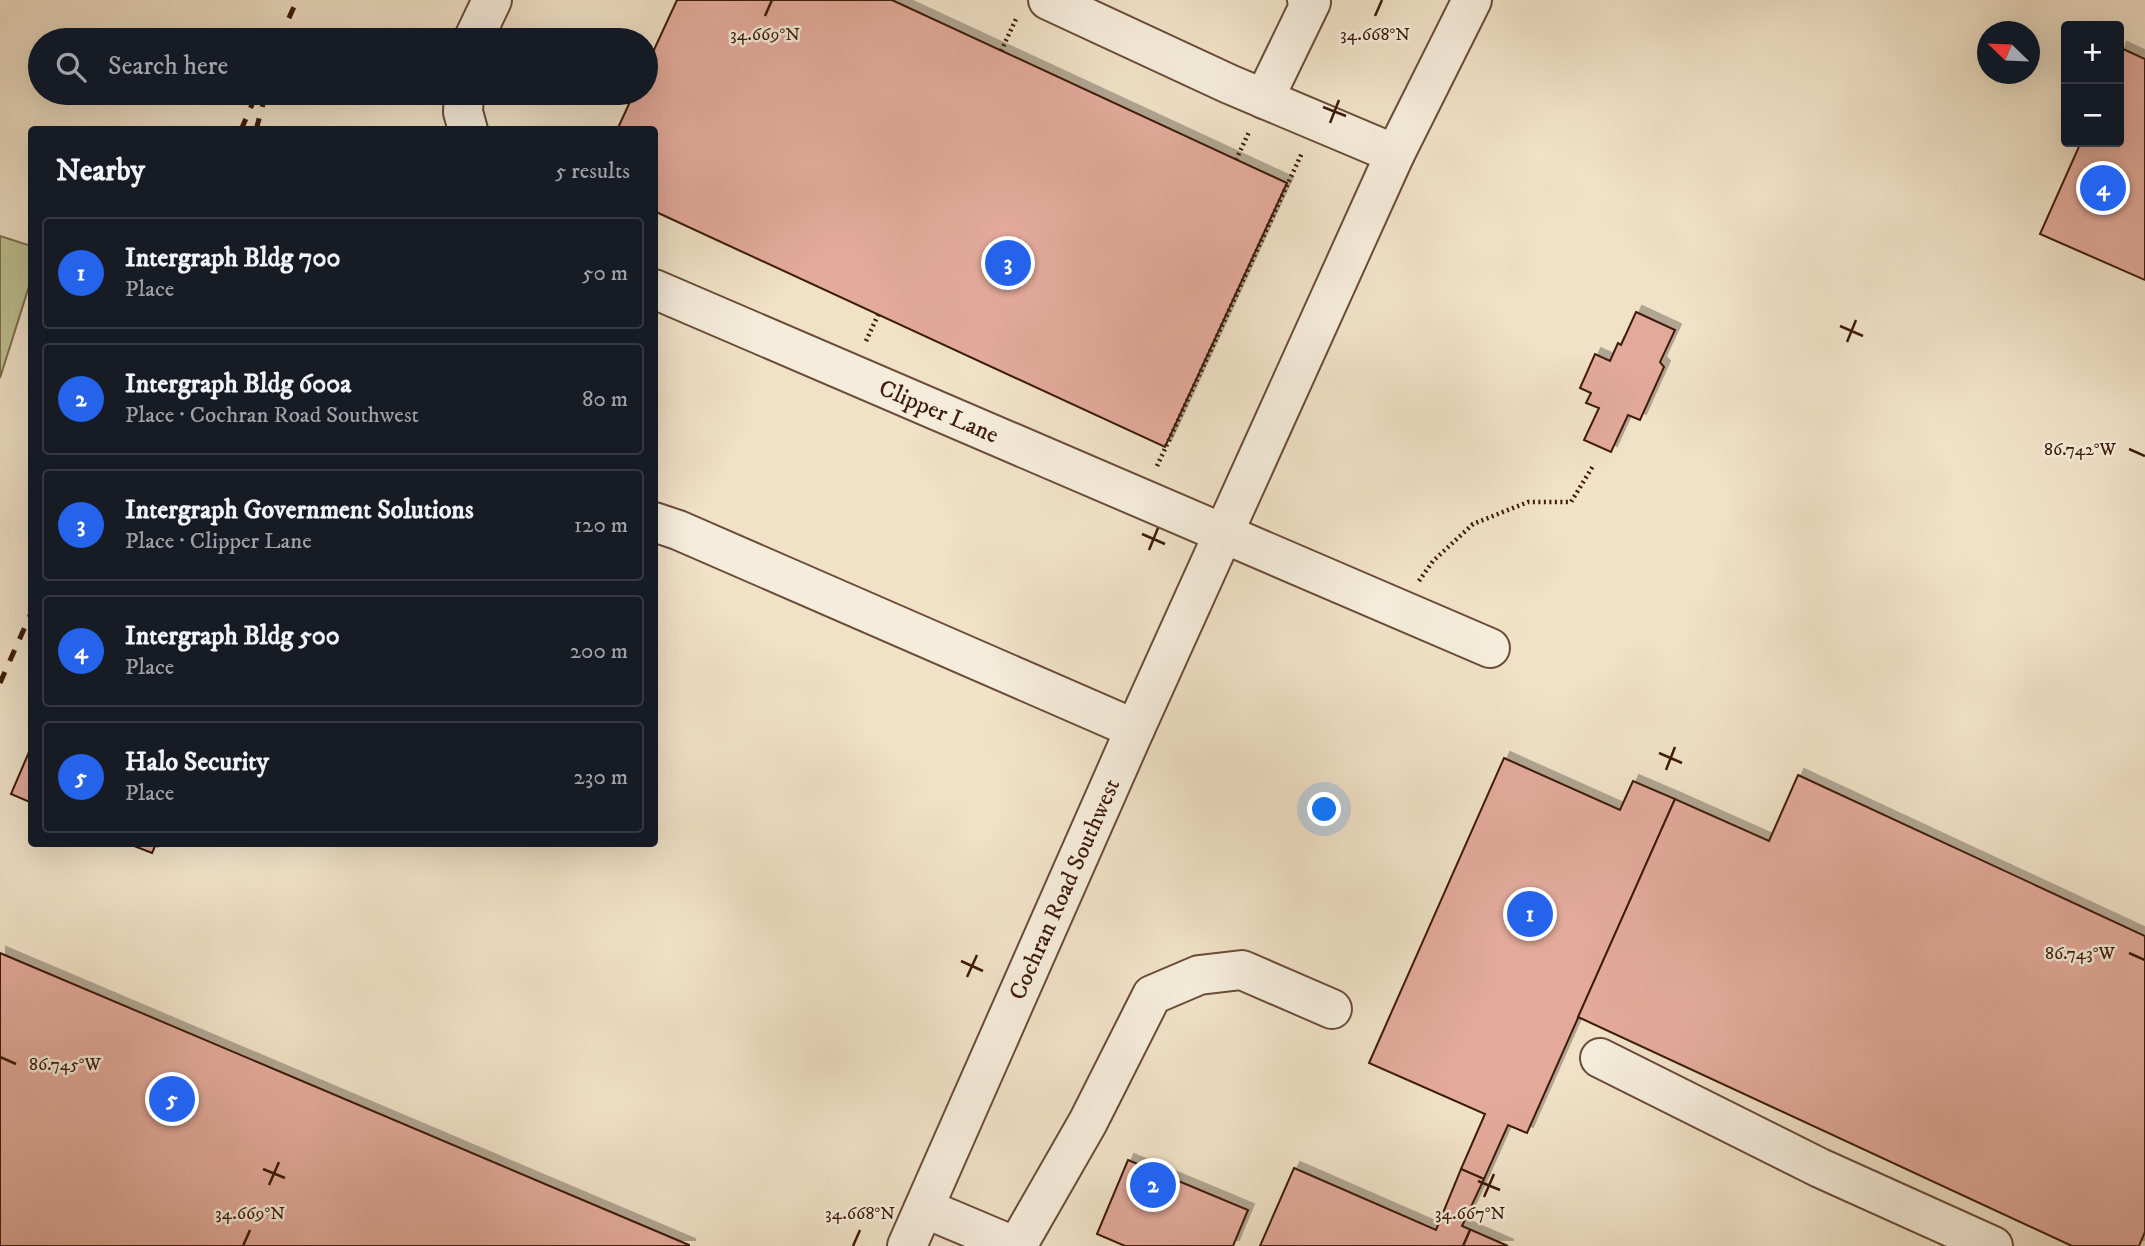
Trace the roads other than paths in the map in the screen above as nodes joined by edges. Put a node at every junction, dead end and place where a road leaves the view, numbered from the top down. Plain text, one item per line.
1 (492, 0) edge
2 (1472, 0) edge
3 (1310, 1) edge
4 (1034, 6) edge
5 (479, 28) edge
6 (1264, 99) junction
7 (463, 105) edge
8 (467, 126) edge
9 (1395, 154) junction
10 (658, 291) edge
11 (658, 523) edge
12 (1224, 532) junction
13 (1490, 648) dead end
14 (1135, 729) junction
15 (1332, 1009) dead end
16 (1600, 1058) dead end
17 (924, 1208) junction
18 (907, 1246) edge
19 (1016, 1246) edge
20 (1993, 1246) edge

1 - 5 street
2 - 9 street, Cochran Road Southwest
3 - 6 street
4 - 6 street
6 - 9 street
7 - 8 street
9 - 12 street, Cochran Road Southwest
10 - 12 street, Clipper Lane
11 - 14 street
12 - 13 street, Clipper Lane
12 - 14 street, Cochran Road Southwest
14 - 17 street, Cochran Road Southwest
15 - 19 street
16 - 20 street
17 - 18 street, Cochran Road Southwest
17 - 19 street

